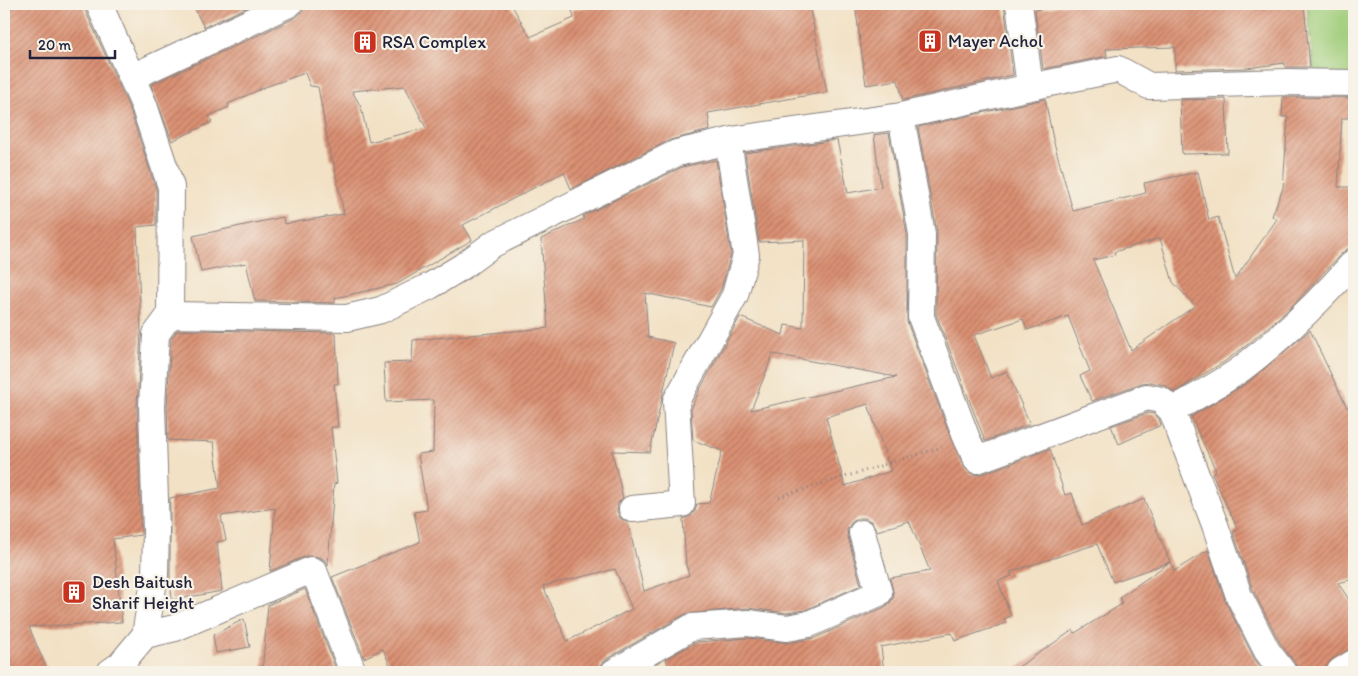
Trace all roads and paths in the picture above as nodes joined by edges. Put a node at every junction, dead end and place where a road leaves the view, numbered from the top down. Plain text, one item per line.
1 (99, 4) edge
2 (289, 4) edge
3 (1019, 4) edge
4 (132, 77) junction
5 (1354, 82) edge
6 (1030, 87) junction
7 (901, 116) junction
8 (728, 141) junction
9 (1354, 262) edge
10 (170, 315) junction
11 (1172, 411) junction
12 (967, 439) junction
13 (779, 497) dead end
14 (632, 509) dead end
15 (862, 533) dead end
16 (145, 635) junction
17 (1354, 664) edge
18 (110, 672) edge
19 (353, 672) edge
20 (614, 672) edge
21 (1283, 672) edge
22 (1341, 672) edge

1 - 4 street
2 - 4 street
3 - 6 street
4 - 10 street
5 - 6 street
6 - 7 street
7 - 8 street
7 - 12 street
8 - 10 street
8 - 14 street
9 - 11 street
10 - 16 street
11 - 12 street
11 - 21 street
12 - 13 path
15 - 20 street
16 - 18 street
16 - 19 street
17 - 22 main road

